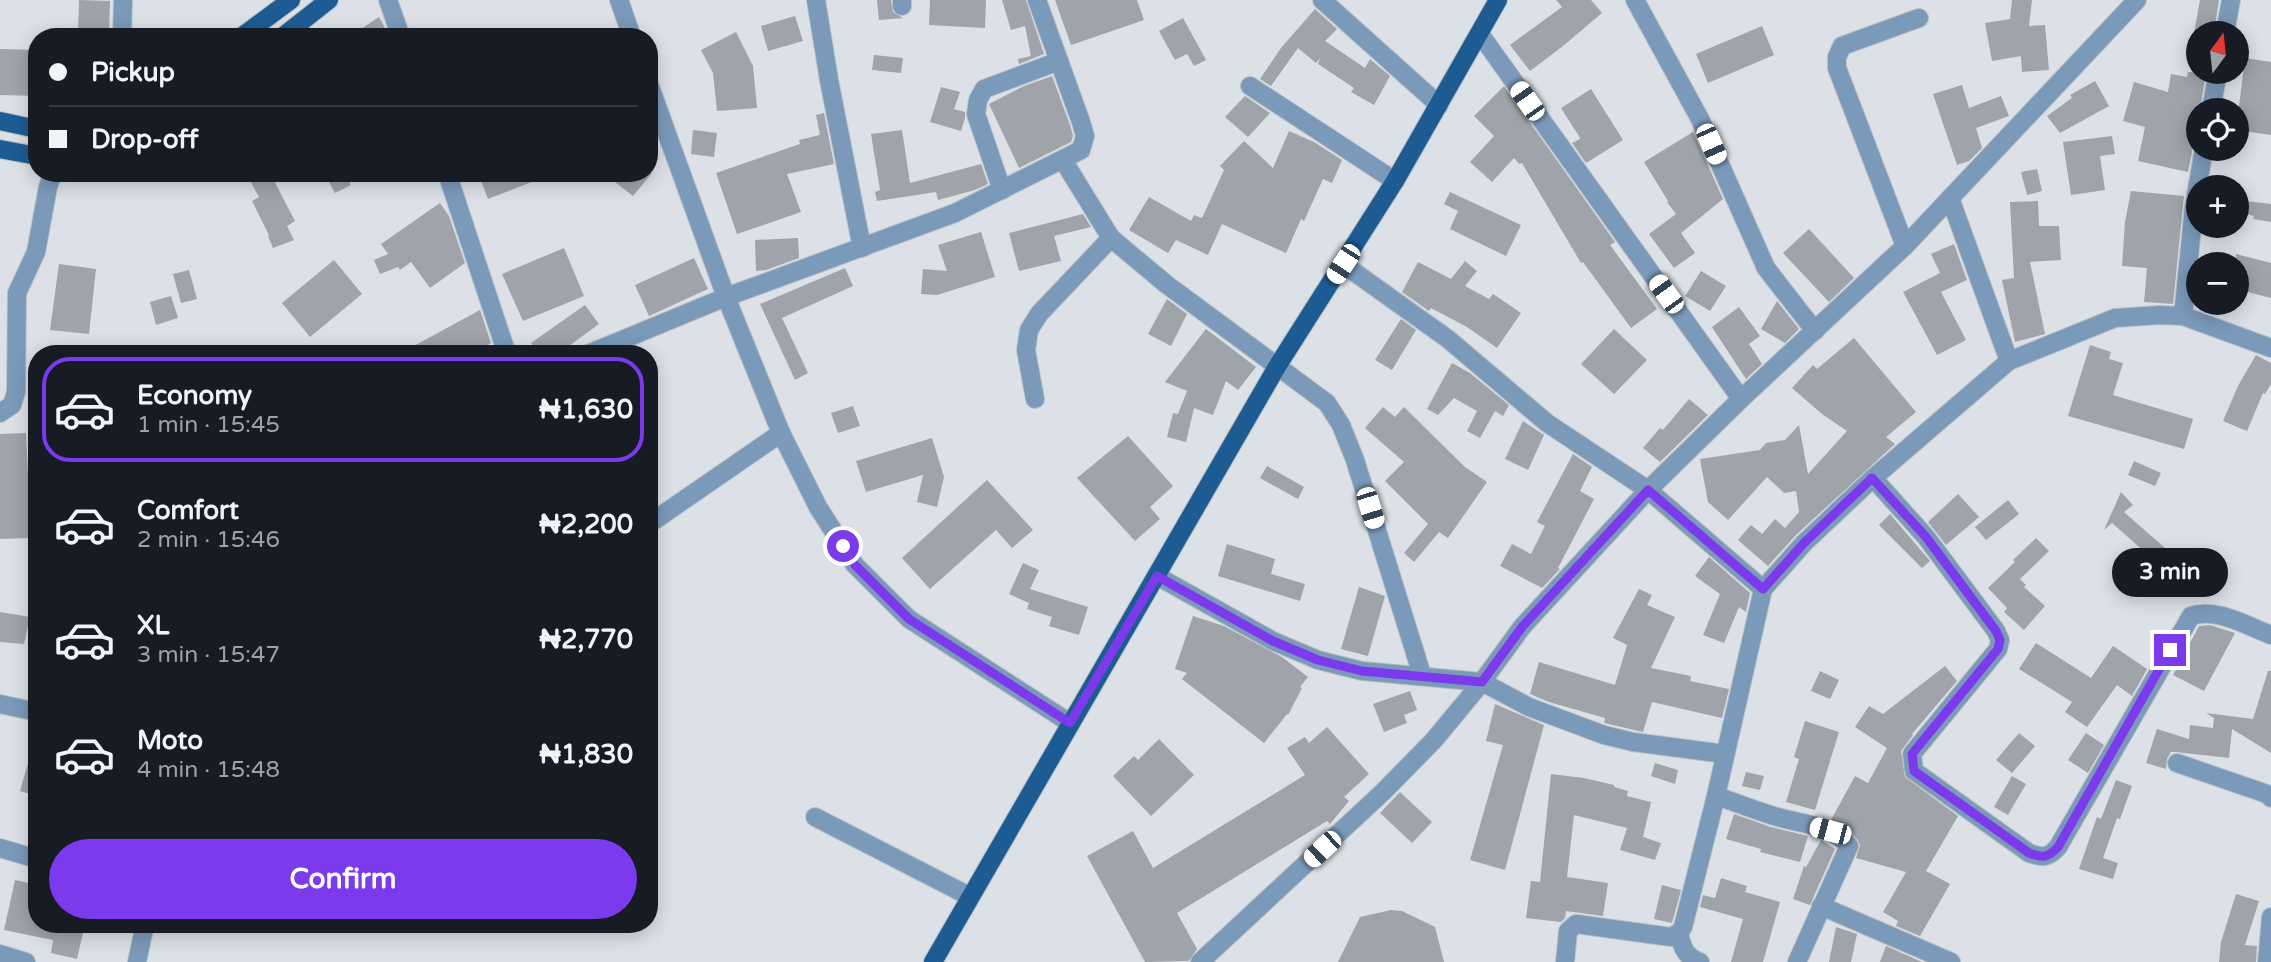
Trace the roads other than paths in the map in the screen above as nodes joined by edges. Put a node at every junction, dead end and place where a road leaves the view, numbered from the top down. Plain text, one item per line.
1 (123, 0) edge
2 (291, 0) edge
3 (329, 0) edge
4 (388, 0) edge
5 (619, 0) edge
6 (816, 0) edge
7 (1037, 0) edge
8 (1322, 0) edge
9 (1498, 0) edge
10 (1635, 0) edge
11 (2137, 0) edge
12 (2231, 0) edge
13 (1919, 18) dead end
14 (2227, 21) edge
15 (122, 28) edge
16 (253, 28) edge
17 (293, 28) edge
18 (398, 28) edge
19 (629, 28) edge
20 (1480, 34) junction
21 (1059, 61) junction
22 (1250, 86) dead end
23 (1439, 105) junction
24 (658, 109) edge
25 (0, 121) edge
26 (28, 127) edge
27 (0, 149) edge
28 (28, 154) edge
29 (1063, 160) junction
30 (2202, 161) edge
31 (1395, 181) junction
32 (50, 182) edge
33 (450, 182) edge
34 (1002, 190) junction
35 (1950, 198) junction
36 (1111, 238) junction
37 (1905, 246) junction
38 (862, 247) junction
39 (1343, 264) junction
40 (726, 297) junction
41 (2183, 316) junction
42 (1815, 331) junction
43 (504, 345) edge
44 (610, 345) edge
45 (2271, 348) edge
46 (2009, 360) junction
47 (1278, 365) junction
48 (1035, 399) dead end
49 (1741, 399) junction
50 (0, 413) edge
51 (781, 433) junction
52 (1872, 478) junction
53 (1648, 490) junction
54 (658, 518) edge
55 (1157, 576) junction
56 (1763, 589) junction
57 (2271, 635) edge
58 (1422, 675) junction
59 (1482, 682) junction
60 (0, 704) edge
61 (28, 710) edge
62 (1070, 723) junction
63 (1725, 754) junction
64 (2177, 763) dead end
65 (1716, 796) junction
66 (2271, 798) edge
67 (815, 817) dead end
68 (0, 848) edge
69 (28, 856) edge
70 (969, 895) junction
71 (1821, 906) junction
72 (2271, 917) edge
73 (143, 933) edge
74 (1679, 933) junction
75 (0, 954) edge
76 (26, 962) edge
77 (137, 962) edge
78 (933, 962) edge
79 (1200, 962) edge
80 (1565, 962) edge
81 (1700, 962) edge
82 (1797, 962) edge
83 (1951, 962) edge
84 (2267, 962) edge

1 - 15 street
2 - 16 main road
3 - 17 main road
4 - 18 street
5 - 19 street
6 - 38 street
7 - 21 street
8 - 23 street
9 - 20 main road
10 - 42 street
11 - 35 street
12 - 14 street
13 - 37 street
20 - 23 main road
20 - 49 street
21 - 29 street
21 - 34 street
22 - 31 street
23 - 31 main road
24 - 40 street
25 - 26 main road
27 - 28 main road
29 - 34 street
29 - 36 street
30 - 41 street
31 - 39 main road
32 - 50 street
33 - 43 street
34 - 38 street
35 - 37 street
35 - 46 street
36 - 47 street
36 - 48 street
37 - 42 street
38 - 40 street
39 - 47 main road
39 - 53 street
40 - 44 street
40 - 51 street
41 - 45 street
41 - 46 street
42 - 49 street
46 - 52 street
47 - 55 main road
47 - 58 street
49 - 53 street
51 - 54 street
51 - 62 street
52 - 56 street
52 - 57 street
53 - 56 street
53 - 59 street
55 - 58 street
55 - 62 main road
56 - 63 street
58 - 59 street
59 - 63 street
59 - 79 street
60 - 61 street
62 - 70 main road
63 - 65 street
64 - 66 street
65 - 71 street
65 - 74 street
67 - 70 street
68 - 69 street
70 - 78 main road
71 - 82 street
71 - 83 street
72 - 84 street
73 - 77 street
74 - 80 street
74 - 81 street
75 - 76 street

